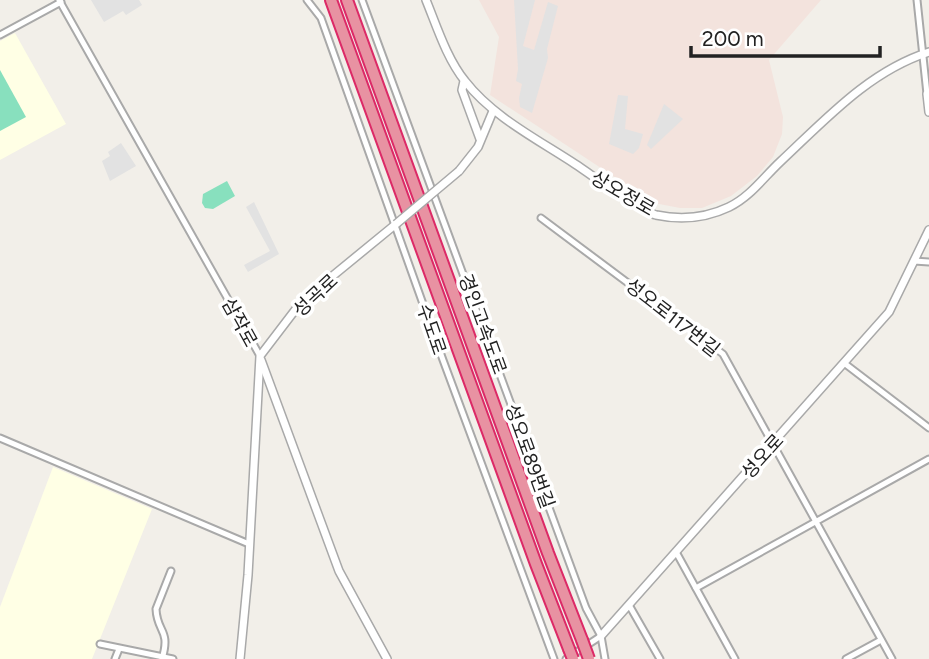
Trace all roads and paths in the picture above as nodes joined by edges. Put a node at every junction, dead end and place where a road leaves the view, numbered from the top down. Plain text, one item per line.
1 (307, 0) edge
2 (331, 0) edge
3 (347, 0) edge
4 (362, 0) edge
5 (426, 0) edge
6 (917, 0) edge
7 (61, 1) edge
8 (0, 35) edge
9 (926, 53) edge
10 (464, 80) junction
11 (928, 95) edge
12 (493, 111) junction
13 (929, 112) edge
14 (481, 140) junction
15 (541, 218) dead end
16 (396, 224) junction
17 (929, 230) edge
18 (914, 261) junction
19 (929, 262) edge
20 (260, 356) junction
21 (844, 363) junction
22 (929, 428) edge
23 (0, 438) edge
24 (773, 444) junction
25 (929, 459) edge
26 (816, 522) junction
27 (249, 544) junction
28 (676, 552) junction
29 (171, 571) dead end
30 (696, 588) junction
31 (629, 605) junction
32 (601, 636) junction
33 (881, 640) junction
34 (100, 644) dead end
35 (119, 649) junction
36 (569, 656) edge
37 (163, 658) edge
38 (115, 659) edge
39 (173, 659) edge
40 (240, 659) edge
41 (387, 659) edge
42 (554, 659) edge
43 (589, 659) edge
44 (605, 659) edge
45 (660, 659) edge
46 (735, 659) edge
47 (846, 659) edge
48 (892, 659) edge

1 - 16 street, 수도로
2 - 36 highway, 경인고속도로
3 - 43 highway, 경인고속도로, bridge
4 - 32 street, 성오로89번길
5 - 10 street, 상오정로
6 - 9 street
7 - 8 street
7 - 20 street, 삼작로
9 - 11 street
9 - 12 street, 상오정로
10 - 12 street, 상오정로
10 - 14 street
11 - 13 street
12 - 14 street, 성곡로
14 - 16 street, 성곡로, bridge
15 - 24 street, 성오로117번길
16 - 20 street, 성곡로
16 - 42 street, 수도로
17 - 18 street, 성오로
18 - 19 street
18 - 21 street, 성오로
20 - 27 street
20 - 41 street, 삼작로
21 - 22 street
21 - 24 street, 성오로
23 - 27 street
24 - 26 street, 성오로117번길
24 - 28 street, 성오로
25 - 26 street
26 - 30 street
26 - 33 street, 성오로117번길
27 - 40 street
28 - 30 street
28 - 31 street, 성오로
29 - 37 street
30 - 46 street
31 - 32 street, 성오로
31 - 45 street
32 - 36 street, 성오로
32 - 44 street, 성오로89번길
33 - 47 street
33 - 48 street, 성오로117번길
34 - 35 street
35 - 37 street
35 - 38 street
37 - 39 street

